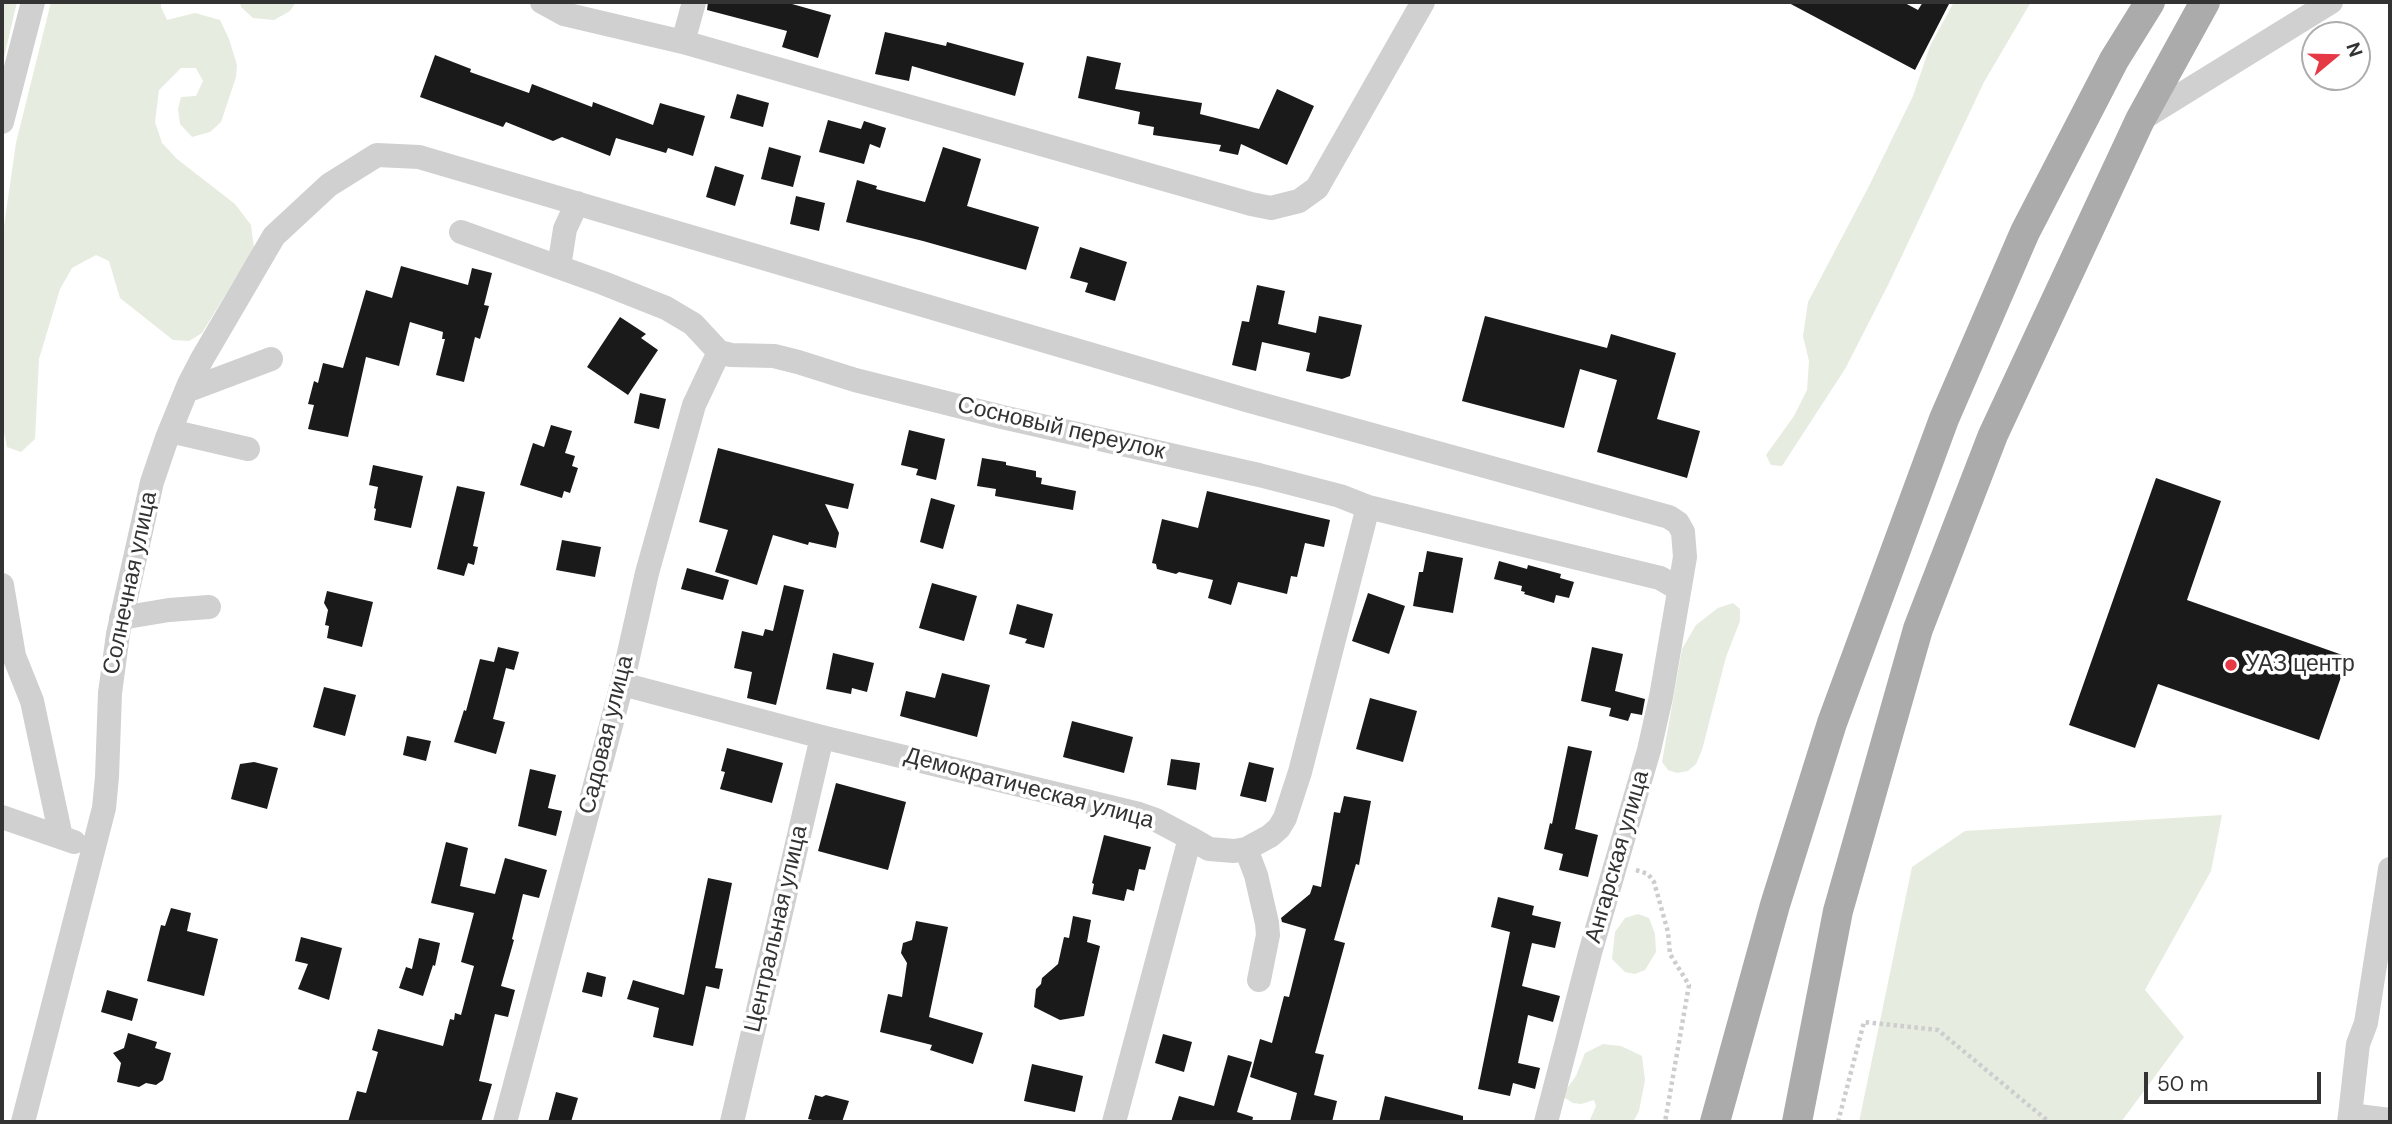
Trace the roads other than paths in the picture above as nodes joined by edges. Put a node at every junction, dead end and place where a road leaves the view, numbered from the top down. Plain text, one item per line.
1 (33, 2) edge
2 (542, 2) edge
3 (694, 2) edge
4 (1423, 2) edge
5 (2150, 2) edge
6 (2205, 2) edge
7 (2331, 2) edge
8 (683, 42) junction
9 (2140, 120) junction
10 (2, 122) edge
11 (578, 203) junction
12 (461, 232) dead end
13 (559, 267) junction
14 (719, 352) junction
15 (271, 359) dead end
16 (186, 391) junction
17 (170, 431) junction
18 (248, 449) dead end
19 (1368, 507) junction
20 (2, 585) edge
21 (1679, 589) junction
22 (209, 607) dead end
23 (121, 618) junction
24 (8, 650) edge
25 (622, 684) junction
26 (822, 737) junction
27 (2, 817) edge
28 (61, 837) junction
29 (1189, 838) junction
30 (1246, 849) junction
31 (94, 851) junction
32 (2390, 869) edge
33 (1259, 980) dead end
34 (2380, 1000) edge
35 (2350, 1118) edge
36 (2390, 1120) edge
37 (1715, 1121) edge
38 (23, 1122) edge
39 (505, 1122) edge
40 (732, 1122) edge
41 (1114, 1122) edge
42 (1546, 1122) edge
43 (1797, 1122) edge

1 - 10 street
2 - 8 street
3 - 8 street
4 - 8 street
5 - 37 main road
6 - 9 main road
7 - 9 street
9 - 43 main road
11 - 13 street
11 - 16 street, Солнечная улица
11 - 21 street, Ангарская улица
12 - 13 street
13 - 14 street
14 - 19 street, Сосновый переулок
14 - 25 street, Садовая улица
15 - 16 street
16 - 17 street, Солнечная улица
17 - 18 street
17 - 23 street, Солнечная улица
19 - 21 street, Сосновый переулок
19 - 30 street
20 - 24 street
21 - 42 street, Ангарская улица
22 - 23 street
23 - 31 street, Солнечная улица
24 - 28 street
25 - 26 street, Демократическая улица
25 - 39 street, Садовая улица
26 - 29 street, Демократическая улица
26 - 40 street, Центральная улица
27 - 28 street
28 - 31 street
29 - 30 street, Демократическая улица
29 - 41 street
30 - 33 street
31 - 38 street, Солнечная улица
32 - 34 street
34 - 35 street
35 - 36 street

